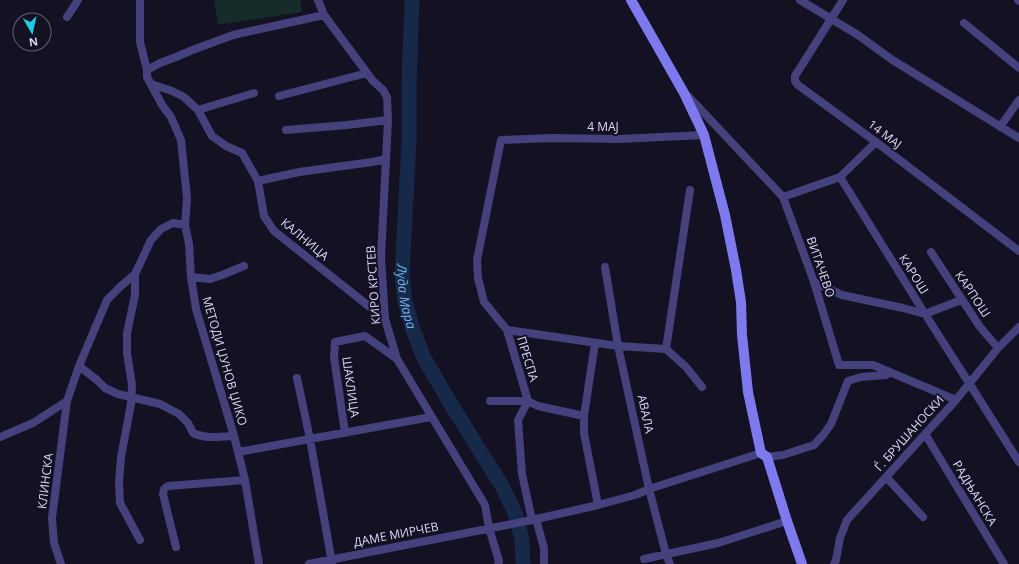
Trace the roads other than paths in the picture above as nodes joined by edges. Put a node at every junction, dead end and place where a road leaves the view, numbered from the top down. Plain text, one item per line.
1 (78, 0) edge
2 (140, 0) edge
3 (318, 0) edge
4 (631, 0) edge
5 (800, 0) edge
6 (843, 0) edge
7 (324, 15) junction
8 (67, 17) dead end
9 (831, 18) junction
10 (964, 23) dead end
11 (1019, 68) edge
12 (147, 70) junction
13 (367, 73) junction
14 (151, 84) junction
15 (254, 93) dead end
16 (684, 93) junction
17 (279, 96) dead end
18 (1019, 100) edge
19 (198, 110) junction
20 (388, 120) junction
21 (1000, 126) junction
22 (286, 130) dead end
23 (704, 135) junction
24 (1019, 138) edge
25 (501, 140) joint
26 (876, 142) junction
27 (386, 159) junction
28 (840, 177) junction
29 (258, 181) junction
30 (690, 190) dead end
31 (783, 196) junction
32 (185, 225) junction
33 (1019, 251) edge
34 (931, 252) dead end
35 (244, 266) dead end
36 (605, 267) dead end
37 (136, 274) junction
38 (191, 277) junction
39 (814, 282) junction
40 (961, 300) junction
41 (925, 314) junction
42 (384, 319) junction
43 (507, 330) junction
44 (1018, 330) edge
45 (595, 343) junction
46 (618, 346) junction
47 (998, 348) junction
48 (666, 349) junction
49 (397, 359) junction
50 (79, 366) junction
51 (890, 372) junction
52 (297, 378) dead end
53 (970, 383) junction
54 (702, 387) dead end
55 (131, 397) junction
56 (956, 400) junction
57 (67, 401) junction
58 (490, 401) dead end
59 (528, 401) junction
60 (584, 416) junction
61 (431, 417) junction
62 (345, 432) junction
63 (925, 434) junction
64 (234, 436) junction
65 (0, 437) edge
66 (310, 439) junction
67 (238, 452) junction
68 (764, 455) junction
69 (1019, 462) edge
70 (886, 477) junction
71 (245, 480) junction
72 (649, 489) junction
73 (598, 505) junction
74 (923, 518) dead end
75 (534, 519) junction
76 (787, 521) junction
77 (489, 528) junction
78 (140, 540) dead end
79 (176, 547) dead end
80 (666, 554) junction
81 (644, 559) dead end
82 (331, 562) edge
83 (61, 564) edge
84 (259, 564) edge
85 (309, 564) edge
86 (498, 564) edge
87 (544, 564) edge
88 (670, 564) edge
89 (802, 564) edge
90 (834, 564) edge
91 (1004, 564) edge

1 - 8 street
2 - 12 street, МЕТОДИ ЏУНОВ ЏИКО
3 - 7 street, КИРО КРСТЕВ
4 - 16 main road
5 - 9 street
6 - 9 street
7 - 12 street
7 - 13 street, КИРО КРСТЕВ
9 - 21 street
9 - 26 street, 14 МАЈ
10 - 11 street
12 - 14 street, МЕТОДИ ЏУНОВ ЏИКО
13 - 17 street
13 - 20 street, КИРО КРСТЕВ
14 - 19 street, КАЛНИЦА
14 - 32 street, МЕТОДИ ЏУНОВ ЏИКО
15 - 19 street
16 - 23 main road
16 - 31 street, ВИТАЧЕВО
18 - 21 street
19 - 29 street, КАЛНИЦА
20 - 22 street
20 - 27 street, КИРО КРСТЕВ
21 - 24 street
23 - 25 street, 4 МАЈ
23 - 68 main road
25 - 43 street, ПРЕСПА
26 - 28 street
26 - 33 street, 14 МАЈ
27 - 29 street
27 - 42 street, КИРО КРСТЕВ
28 - 31 street
28 - 41 street, КАРОШ
29 - 42 street, КАЛНИЦА
30 - 48 street
31 - 39 street, ВИТАЧЕВО
32 - 37 street
32 - 38 street, МЕТОДИ ЏУНОВ ЏИКО
34 - 40 street, КАРПОШ
35 - 38 street
36 - 46 street, АВАЛА
37 - 50 street
37 - 55 street
38 - 64 street, МЕТОДИ ЏУНОВ ЏИКО
39 - 41 street
39 - 51 street, ВИТАЧЕВО
40 - 41 street
40 - 47 street, КАРПОШ
41 - 53 street, КАРОШ
42 - 49 street, КИРО КРСТЕВ
43 - 45 street
43 - 59 street, ПРЕСПА
44 - 47 street, Ѓ. БРУШАНОСКИ
45 - 46 street
45 - 60 street
46 - 48 street
46 - 72 street, АВАЛА
47 - 53 street, Ѓ. БРУШАНОСКИ
48 - 54 street
49 - 61 street, КИРО КРСТЕВ
49 - 62 street, ШАКЛИЦА
50 - 55 street
50 - 57 street
51 - 56 street, ВИТАЧЕВО
51 - 68 street, ДАМЕ МИРЧЕВ
52 - 66 street
53 - 56 street, Ѓ. БРУШАНОСКИ
53 - 69 street, КАРОШ
55 - 64 street
55 - 78 street
56 - 63 street, Ѓ. БРУШАНОСКИ
57 - 65 street
57 - 83 street, КЛИНСКА
58 - 59 street
59 - 60 street
59 - 75 street, ПРЕСПА
60 - 73 street
61 - 62 street
61 - 77 street, КИРО КРСТЕВ
62 - 66 street
63 - 70 street, Ѓ. БРУШАНОСКИ
63 - 91 street, РАДЊАНСКА
64 - 67 street, МЕТОДИ ЏУНОВ ЏИКО
66 - 67 street
66 - 82 street
67 - 71 street, МЕТОДИ ЏУНОВ ЏИКО
68 - 72 street, ДАМЕ МИРЧЕВ
68 - 76 main road
70 - 74 street
70 - 90 street, Ѓ. БРУШАНОСКИ
71 - 79 street
71 - 84 street, МЕТОДИ ЏУНОВ ЏИКО
72 - 73 street, ДАМЕ МИРЧЕВ
72 - 80 street, АВАЛА
73 - 75 street, ДАМЕ МИРЧЕВ
75 - 77 street, ДАМЕ МИРЧЕВ
75 - 87 street, ПРЕСПА
76 - 80 street
76 - 89 main road
77 - 82 street, ДАМЕ МИРЧЕВ
77 - 86 street, КИРО КРСТЕВ
80 - 81 street
80 - 88 street, АВАЛА
82 - 85 street, ДАМЕ МИРЧЕВ

